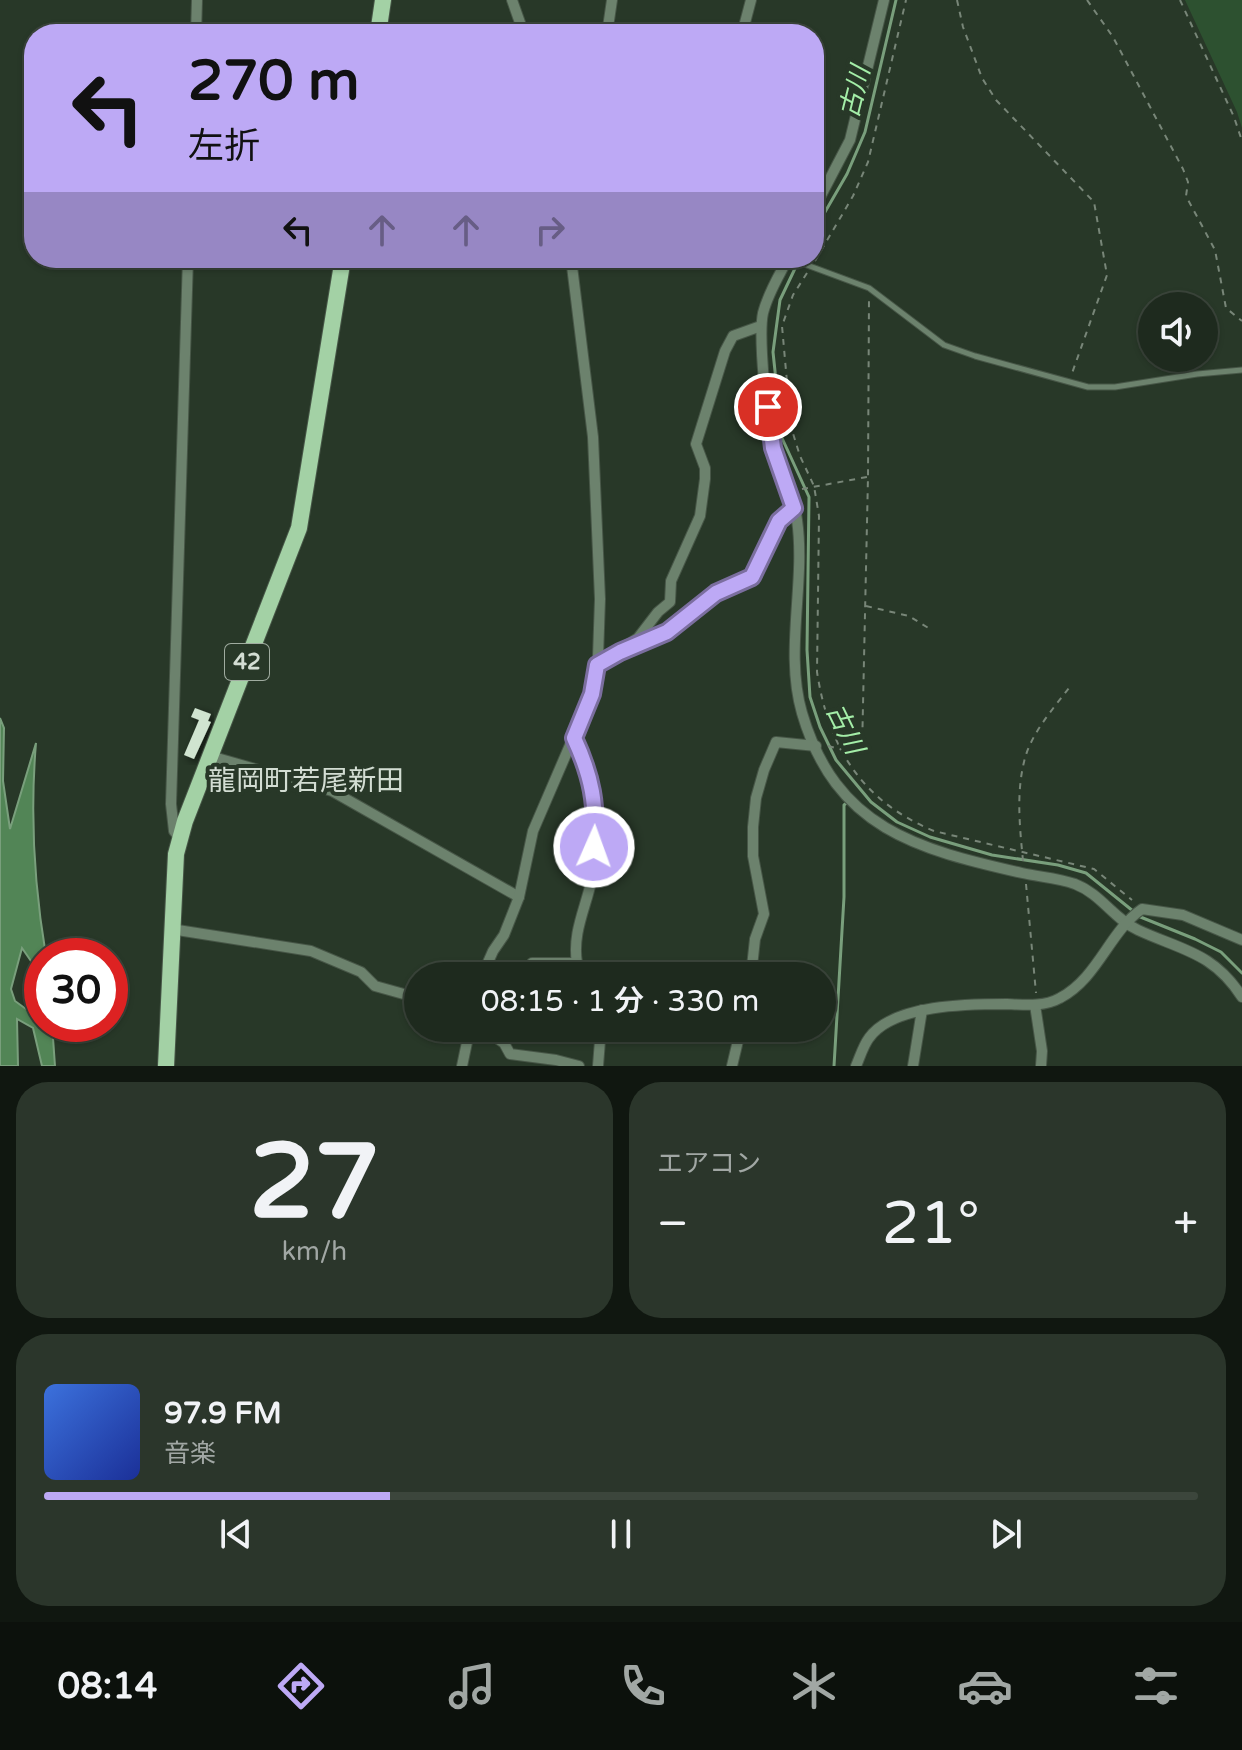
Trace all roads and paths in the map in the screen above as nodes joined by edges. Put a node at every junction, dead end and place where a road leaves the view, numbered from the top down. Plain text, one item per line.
1 (197, 0) edge
2 (383, 0) edge
3 (512, 0) edge
4 (612, 0) edge
5 (751, 0) edge
6 (884, 0) edge
7 (906, 0) edge
8 (957, 0) edge
9 (1087, 0) edge
10 (1180, 0) edge
11 (196, 24) edge
12 (379, 24) edge
13 (520, 24) edge
14 (608, 24) edge
15 (745, 24) edge
16 (1242, 141) edge
17 (824, 190) edge
18 (824, 242) edge
19 (188, 268) edge
20 (341, 268) edge
21 (572, 268) edge
22 (784, 268) edge
23 (807, 268) edge
24 (811, 268) edge
25 (869, 288) junction
26 (1242, 321) edge
27 (758, 327) dead end
28 (1242, 370) edge
29 (1068, 383) junction
30 (868, 477) junction
31 (814, 486) junction
32 (796, 490) dead end
33 (794, 508) junction
34 (865, 606) junction
35 (930, 629) dead end
36 (620, 652) junction
37 (597, 665) junction
38 (1069, 688) dead end
39 (574, 738) junction
40 (816, 746) junction
41 (834, 746) dead end
42 (839, 748) junction
43 (210, 756) junction
44 (180, 838) junction
45 (1023, 853) junction
46 (1024, 870) junction
47 (519, 897) junction
48 (1141, 910) junction
49 (1128, 921) junction
50 (171, 929) junction
51 (1242, 940) edge
52 (488, 962) edge
53 (577, 962) edge
54 (753, 962) edge
55 (404, 994) edge
56 (1242, 997) edge
57 (1035, 1005) junction
58 (922, 1010) junction
59 (467, 1042) edge
60 (503, 1042) edge
61 (600, 1042) edge
62 (737, 1042) edge
63 (531, 1062) edge
64 (166, 1066) edge
65 (462, 1066) edge
66 (579, 1066) edge
67 (598, 1066) edge
68 (732, 1066) edge
69 (856, 1066) edge
70 (913, 1066) edge
71 (1041, 1066) edge

1 - 11 street
2 - 12 main road
3 - 13 street
4 - 14 street
5 - 15 street
6 - 17 street
7 - 18 path
8 - 29 path
9 - 26 path
10 - 16 path
19 - 44 street
20 - 43 main road, 42
21 - 37 street
22 - 33 street
23 - 31 path
24 - 25 lane
25 - 29 lane
25 - 30 path
27 - 36 street
28 - 29 lane
30 - 31 path
30 - 34 path
31 - 32 path
31 - 42 path
33 - 36 street
33 - 40 street
34 - 35 path
34 - 42 path
36 - 37 street
37 - 39 street
38 - 45 path
39 - 47 street
39 - 53 street
40 - 46 street
40 - 54 street
41 - 42 path
42 - 45 path
43 - 44 main road, 42
43 - 47 street
44 - 50 main road, 42
45 - 46 path
45 - 48 path
46 - 49 street
46 - 57 path
47 - 52 street
48 - 49 street
48 - 51 street
49 - 56 street
49 - 57 street
50 - 55 street
50 - 64 main road, 42
57 - 58 street
57 - 71 street
58 - 69 street
58 - 70 street
59 - 65 street
60 - 63 street
61 - 67 street
62 - 68 street
63 - 66 street

